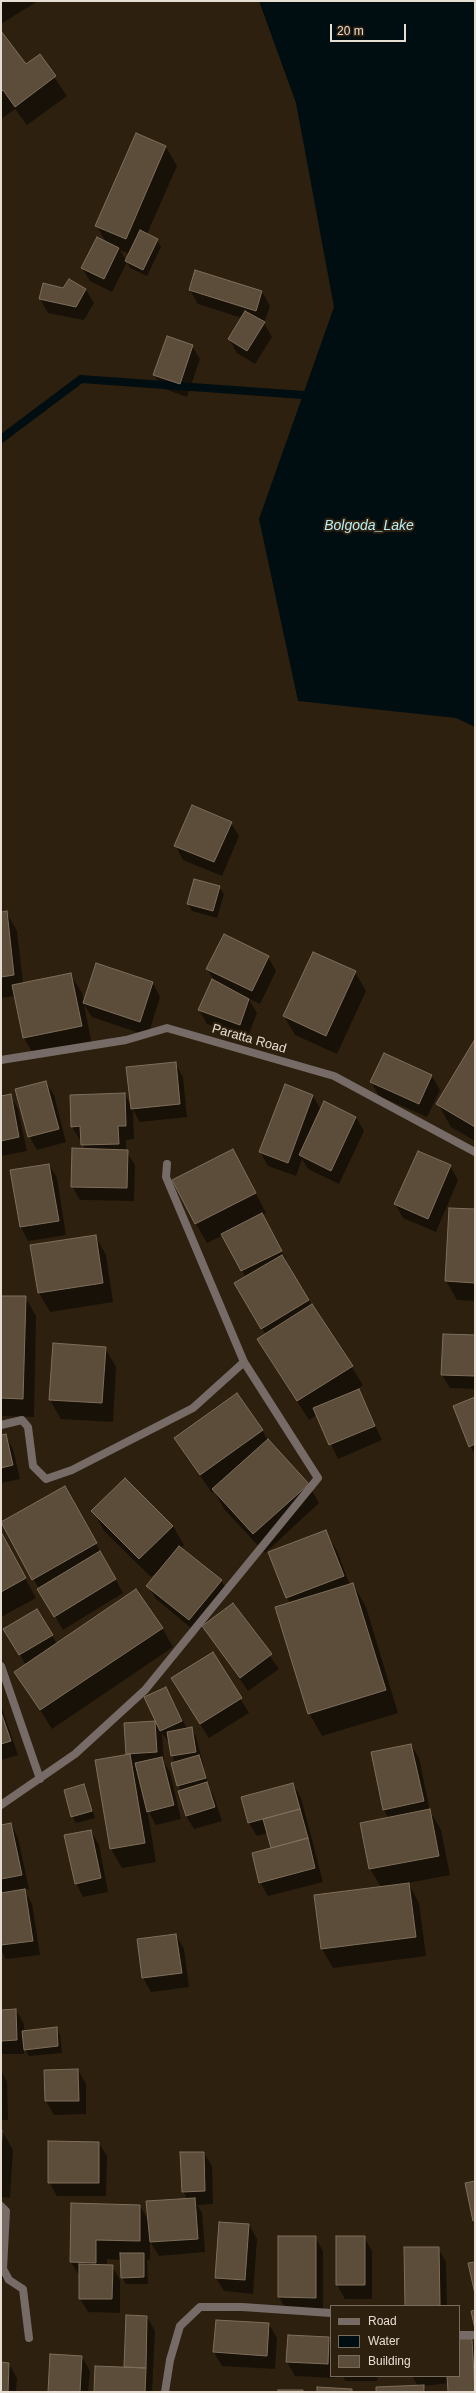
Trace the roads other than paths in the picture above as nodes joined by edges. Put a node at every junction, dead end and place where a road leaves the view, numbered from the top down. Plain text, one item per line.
1 (1, 1060) edge
2 (475, 1152) edge
3 (167, 1164) dead end
4 (244, 1362) junction
5 (1, 1425) edge
6 (1, 1666) edge
7 (40, 1779) junction
8 (1, 1805) edge
9 (1, 2206) edge
10 (330, 2313) edge
11 (460, 2335) edge
12 (475, 2335) edge
13 (29, 2338) dead end
14 (165, 2392) edge

1 - 2 street, Paratta Road
3 - 4 street
4 - 5 street
4 - 7 street
6 - 7 street
7 - 8 street
9 - 13 street
10 - 14 street
11 - 12 street

